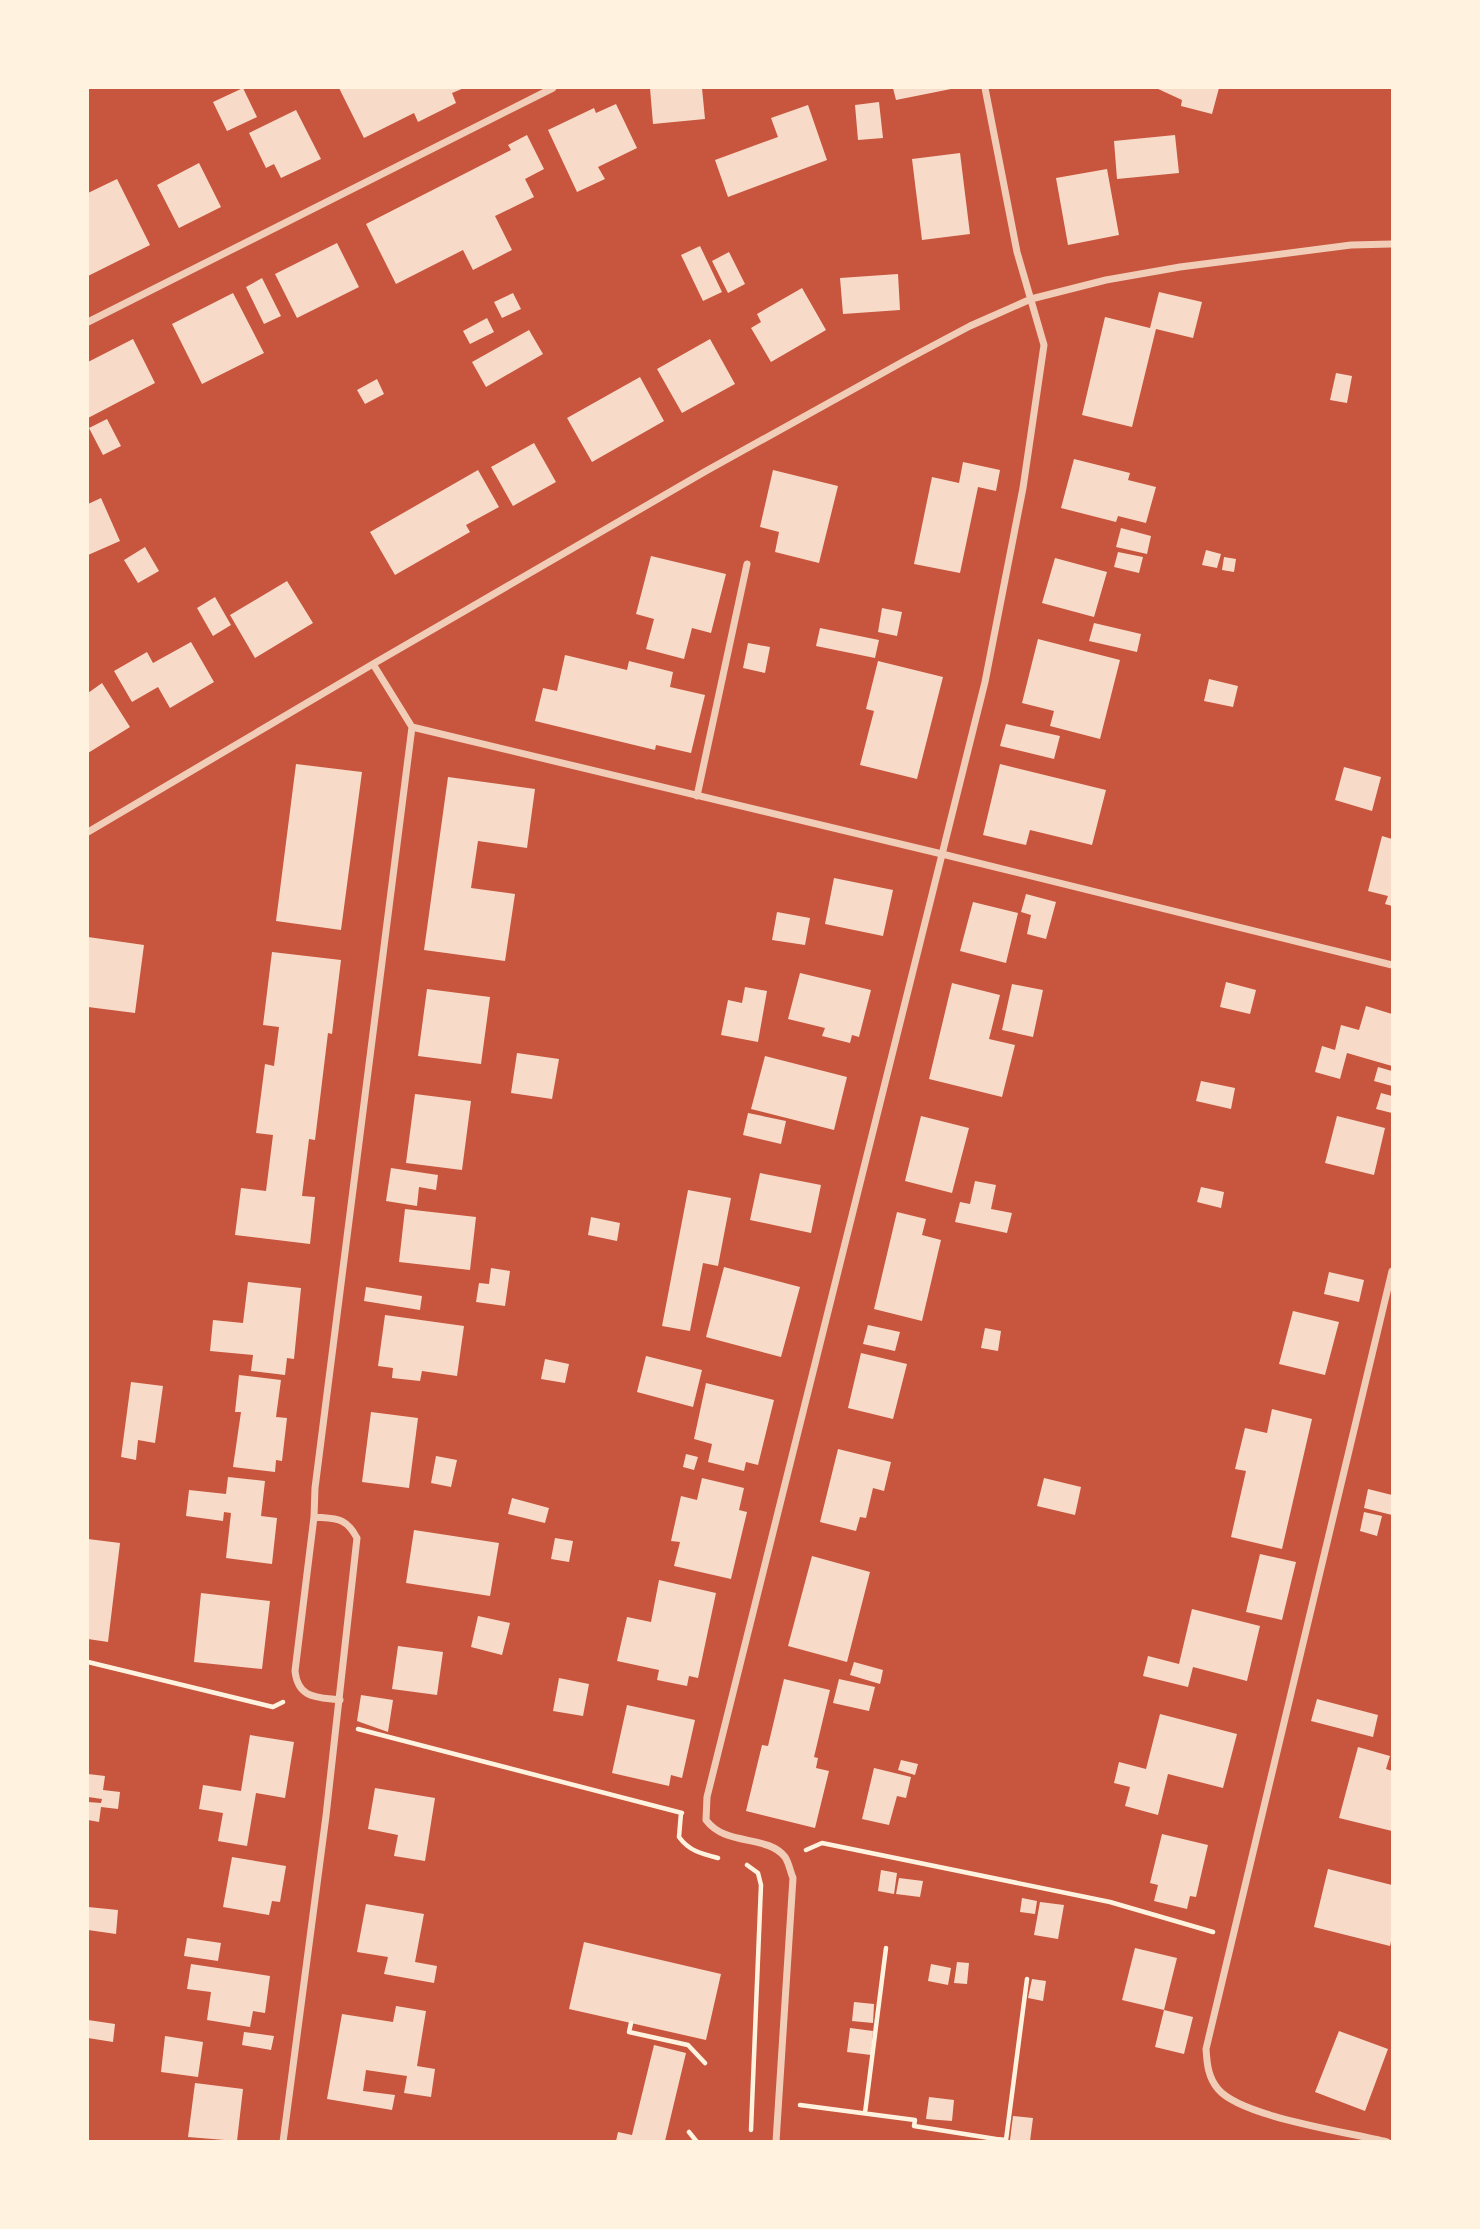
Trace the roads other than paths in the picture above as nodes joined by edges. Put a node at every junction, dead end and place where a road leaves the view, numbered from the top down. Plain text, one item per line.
1 (553, 88) edge
2 (985, 88) edge
3 (1392, 244) edge
4 (1031, 299) junction
5 (88, 322) edge
6 (747, 564) dead end
7 (373, 664) junction
8 (412, 727) junction
9 (697, 796) junction
10 (88, 832) edge
11 (942, 854) junction
12 (1392, 965) edge
13 (1392, 1271) edge
14 (314, 1517) junction
15 (340, 1700) junction
16 (283, 2141) edge
17 (776, 2141) edge
18 (1387, 2141) edge

1 - 5 street
2 - 4 street
3 - 4 street
4 - 7 street
4 - 11 street
6 - 9 street
7 - 8 street
7 - 10 street
8 - 9 street
8 - 14 street
9 - 11 street
11 - 12 street
11 - 17 street
13 - 18 street
14 - 15 street
14 - 15 street
15 - 16 street

